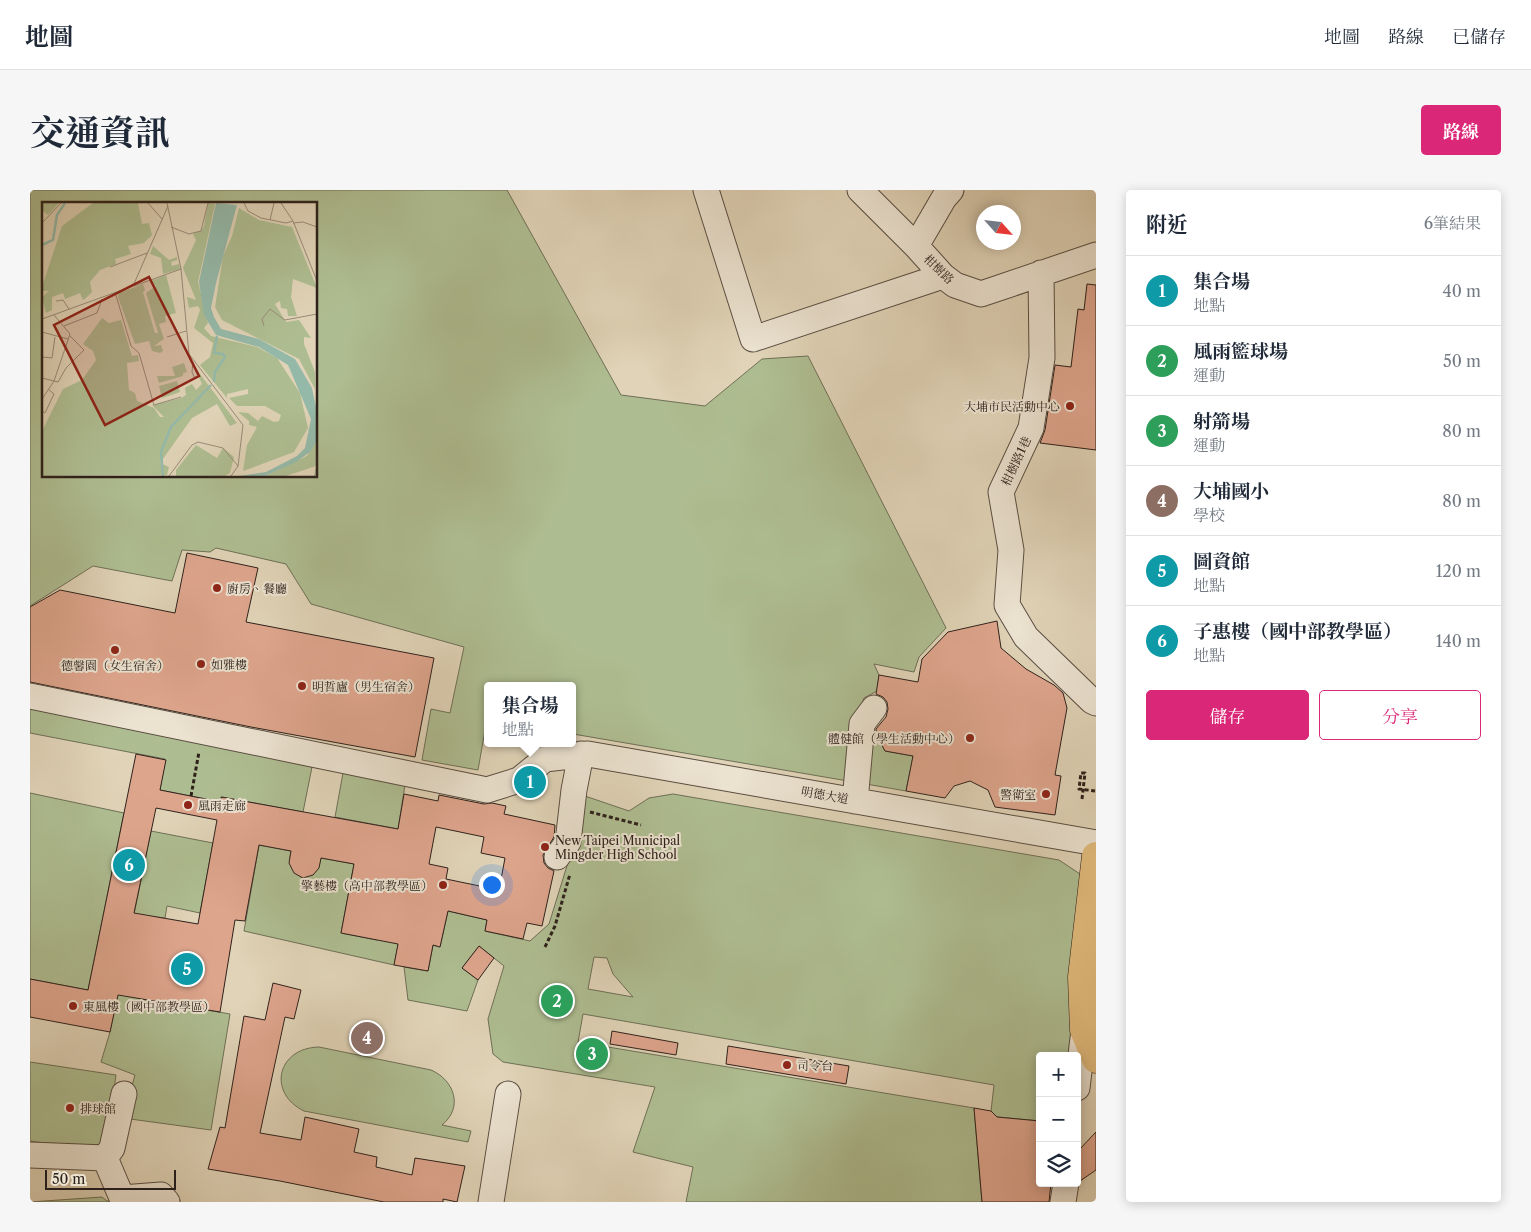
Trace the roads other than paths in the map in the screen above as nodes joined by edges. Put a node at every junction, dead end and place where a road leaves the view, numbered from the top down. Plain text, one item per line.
1 (706, 190) edge
2 (860, 190) edge
3 (951, 190) edge
4 (916, 246) junction
5 (1096, 254) edge
6 (1041, 273) junction
7 (943, 276) junction
8 (30, 696) edge
9 (1096, 703) edge
10 (874, 708) dead end
11 (585, 754) junction
12 (855, 801) junction
13 (1096, 843) edge
14 (1096, 856) edge
15 (564, 864) road end
16 (1090, 1029) edge
17 (1096, 1059) edge
18 (1081, 1070) edge
19 (124, 1094) dead end
20 (508, 1094) dead end
21 (30, 1155) edge
22 (105, 1158) junction
23 (1066, 1187) edge
24 (167, 1202) edge
25 (491, 1202) edge
26 (1064, 1202) edge

1 - 7 street
2 - 4 street, 柑樹路
3 - 4 street
4 - 7 street, 柑樹路
5 - 6 street, 柑樹路
6 - 7 street, 柑樹路
6 - 9 street, 柑樹路1巷
8 - 11 street, 明德大道
10 - 12 street
11 - 12 street, 明德大道
11 - 15 street
12 - 13 street, 明德大道
14 - 16 main road
16 - 17 main road
16 - 18 street
19 - 22 street
20 - 25 street
21 - 22 street
22 - 24 street
23 - 26 street

